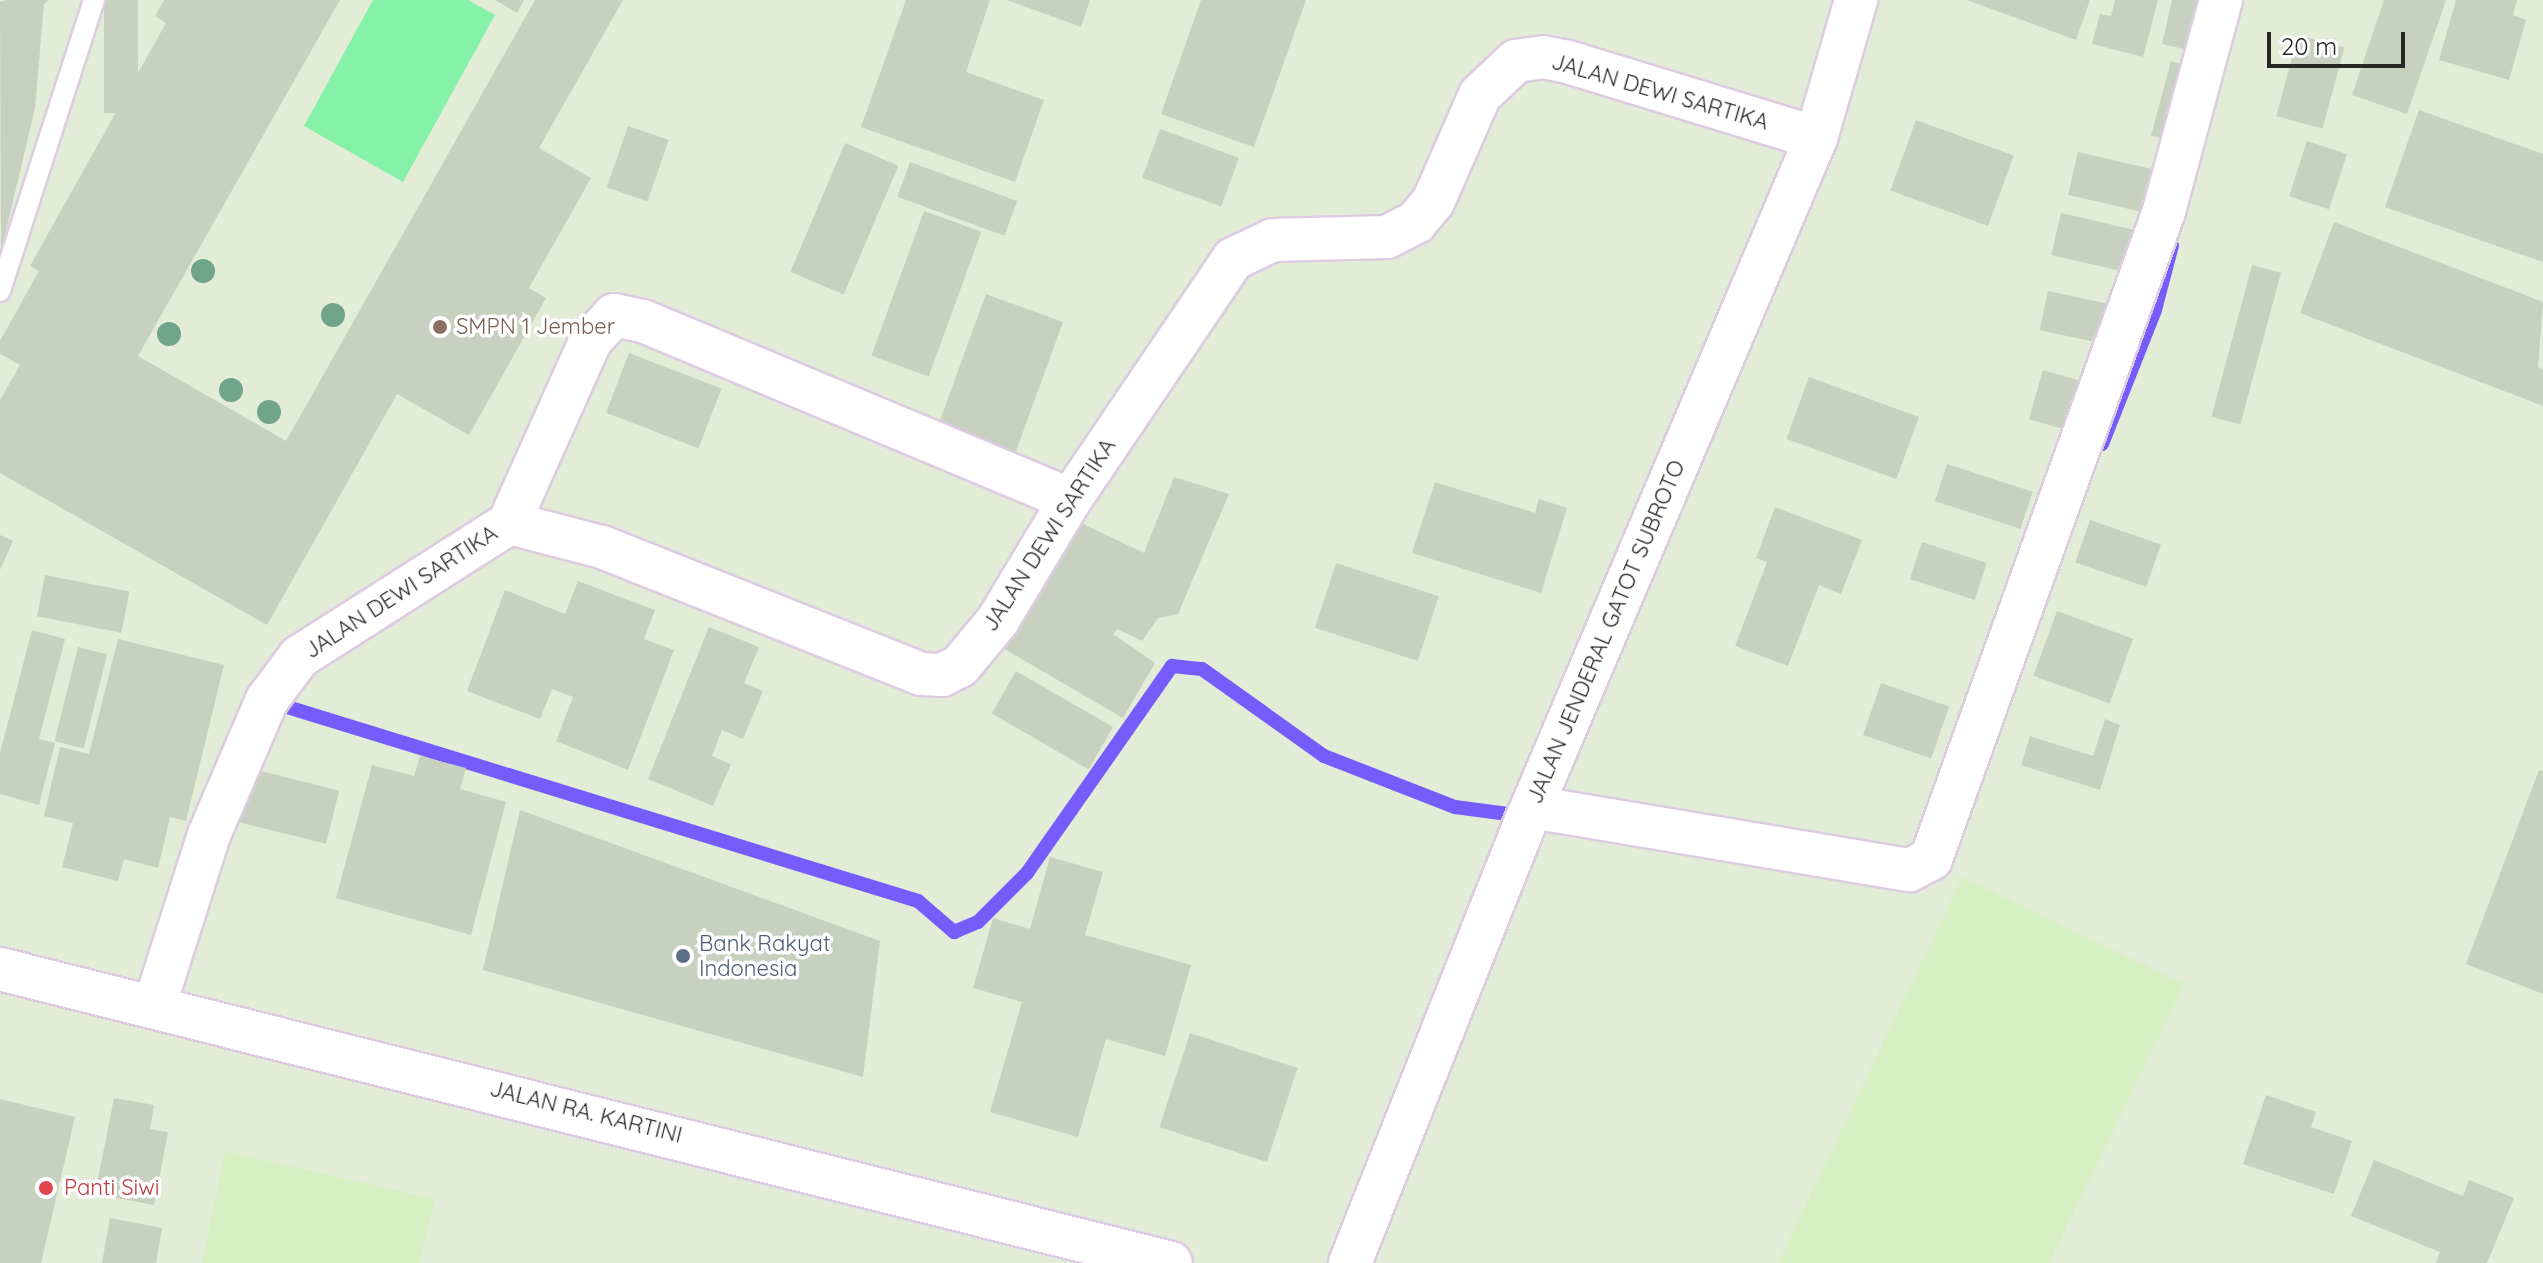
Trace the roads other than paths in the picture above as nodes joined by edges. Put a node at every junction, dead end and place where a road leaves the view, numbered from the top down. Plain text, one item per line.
1 (94, 0) edge
2 (1856, 0) edge
3 (2221, 0) edge
4 (1816, 138) junction
5 (0, 291) edge
6 (1070, 500) junction
7 (509, 523) junction
8 (1532, 807) junction
9 (0, 969) edge
10 (155, 1004) junction
11 (1171, 1263) edge
12 (1350, 1263) edge

1 - 5 lane
2 - 4 street, JALAN JENDERAL GATOT SUBROTO
3 - 8 street
4 - 6 street, JALAN DEWI SARTIKA
4 - 8 street, JALAN JENDERAL GATOT SUBROTO
6 - 7 street, JALAN DEWI SARTIKA
6 - 7 street
7 - 10 street, JALAN DEWI SARTIKA
8 - 12 street, JALAN JENDERAL GATOT SUBROTO
9 - 10 street, JALAN RA. KARTINI
10 - 11 street, JALAN RA. KARTINI

